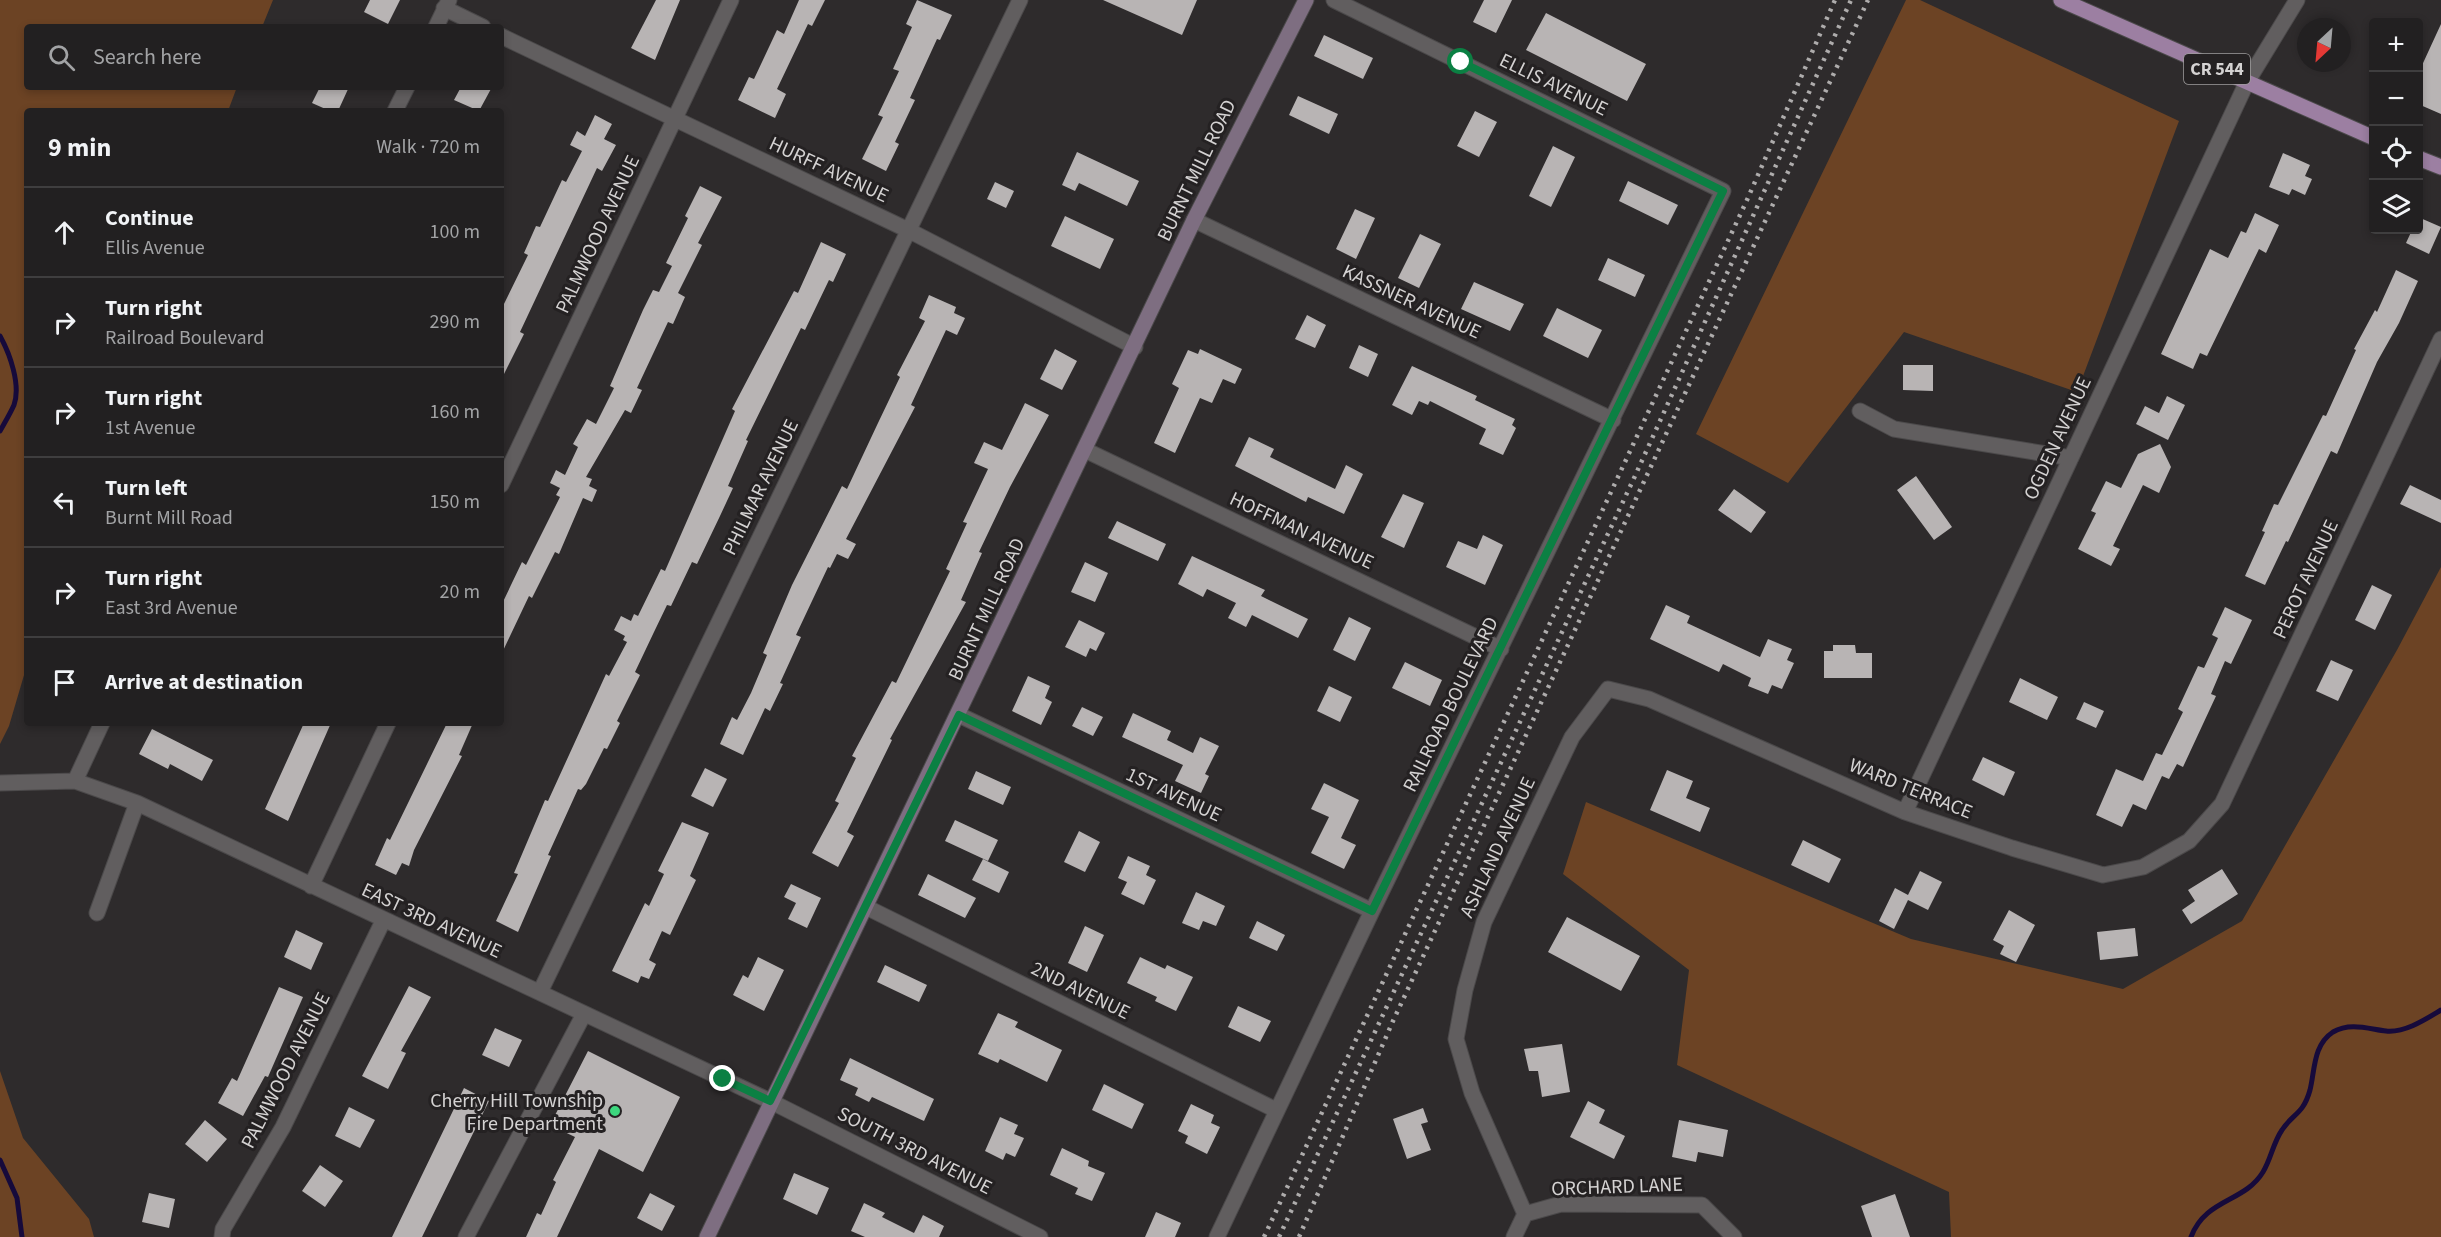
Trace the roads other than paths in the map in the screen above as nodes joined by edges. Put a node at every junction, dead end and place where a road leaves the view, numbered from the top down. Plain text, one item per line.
1 (731, 0) edge
2 (1020, 0) edge
3 (1306, 0) edge
4 (1334, 0) edge
5 (2061, 0) edge
6 (2297, 0) edge
7 (446, 4) edge
8 (437, 24) edge
9 (478, 24) edge
10 (504, 37) edge
11 (2247, 82) junction
12 (406, 90) edge
13 (396, 108) edge
14 (675, 119) junction
15 (2369, 136) edge
16 (2423, 160) edge
17 (2441, 168) edge
18 (1723, 191) joint
19 (1194, 220) junction
20 (908, 230) junction
21 (2441, 339) edge
22 (1135, 347) junction
23 (1860, 411) dead end
24 (1613, 420) junction
25 (1085, 450) junction
26 (2072, 458) junction
27 (504, 479) edge
28 (1501, 649) junction
29 (1608, 689) joint
30 (959, 715) junction
31 (101, 726) edge
32 (387, 726) edge
33 (75, 781) junction
34 (0, 783) edge
35 (137, 803) junction
36 (1905, 812) junction
37 (2198, 831) joint
38 (311, 886) junction
39 (866, 907) junction
40 (1372, 911) junction
41 (97, 913) dead end
42 (383, 921) junction
43 (540, 992) junction
44 (584, 1014) junction
45 (770, 1101) junction
46 (1276, 1110) junction
47 (1525, 1214) junction
48 (222, 1237) edge
49 (466, 1237) edge
50 (707, 1237) edge
51 (1040, 1237) edge
52 (1217, 1237) edge
53 (1514, 1237) edge
54 (1734, 1237) edge

1 - 14 street, PALMWOOD AVENUE
2 - 20 street, PHILMAR AVENUE
3 - 19 main road, BURNT MILL ROAD
4 - 18 street, ELLIS AVENUE
5 - 11 main road, CR 544
6 - 11 street, OGDEN AVENUE
7 - 8 street
7 - 9 street
10 - 14 street, HURFF AVENUE
11 - 15 main road, CR 544
11 - 26 street, OGDEN AVENUE
12 - 13 street
14 - 20 street, HURFF AVENUE
14 - 27 street, PALMWOOD AVENUE
16 - 17 main road
18 - 24 street, RAILROAD BOULEVARD
19 - 22 main road, BURNT MILL ROAD
19 - 24 street, KASSNER AVENUE
20 - 22 street, HURFF AVENUE
20 - 43 street, PHILMAR AVENUE
21 - 37 street, PEROT AVENUE
22 - 25 main road, BURNT MILL ROAD
23 - 26 street
24 - 28 street, RAILROAD BOULEVARD
25 - 28 street, HOFFMAN AVENUE
25 - 30 main road, BURNT MILL ROAD
26 - 36 street, OGDEN AVENUE
28 - 40 street, RAILROAD BOULEVARD
29 - 36 street, WARD TERRACE
29 - 47 street, ASHLAND AVENUE
30 - 39 main road, BURNT MILL ROAD
30 - 40 street, 1ST AVENUE
31 - 33 street
32 - 38 street
33 - 34 street
33 - 35 street, EAST 3RD AVENUE
35 - 38 street, EAST 3RD AVENUE
35 - 41 street
36 - 37 street, WARD TERRACE
38 - 42 street, EAST 3RD AVENUE
39 - 45 main road, BURNT MILL ROAD
39 - 46 street, 2ND AVENUE
40 - 46 street, RAILROAD BOULEVARD
42 - 43 street, EAST 3RD AVENUE
42 - 48 street, PALMWOOD AVENUE
43 - 44 street, EAST 3RD AVENUE
44 - 45 street, EAST 3RD AVENUE
44 - 49 street
45 - 50 main road, BURNT MILL ROAD
45 - 51 street, SOUTH 3RD AVENUE
46 - 52 street, RAILROAD BOULEVARD
47 - 53 street
47 - 54 street, ORCHARD LANE

